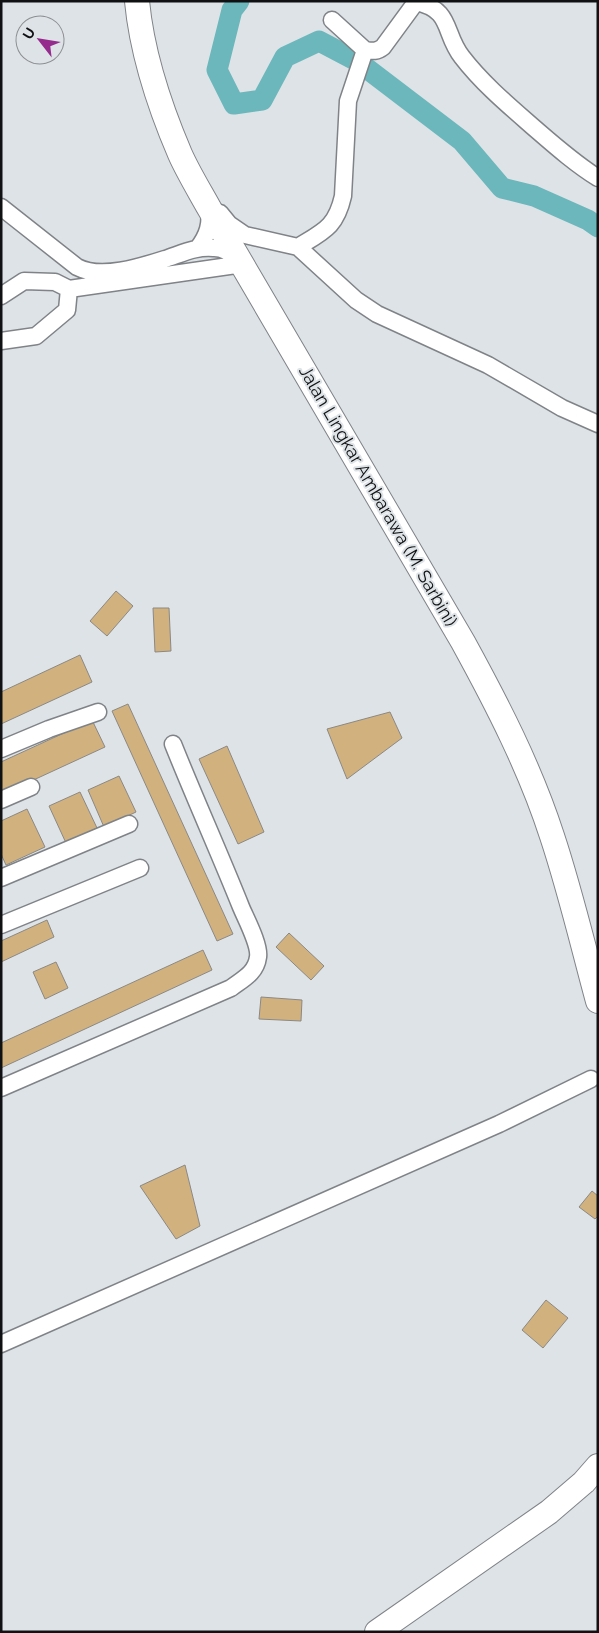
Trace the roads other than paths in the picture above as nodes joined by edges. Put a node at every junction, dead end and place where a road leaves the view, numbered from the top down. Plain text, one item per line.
1 (137, 1) edge
2 (332, 20) dead end
3 (363, 54) junction
4 (598, 178) edge
5 (205, 201) junction
6 (1, 207) edge
7 (261, 238) junction
8 (298, 247) junction
9 (198, 248) junction
10 (243, 264) junction
11 (70, 289) junction
12 (1, 296) edge
13 (1, 342) edge
14 (598, 424) edge
15 (98, 712) dead end
16 (173, 744) dead end
17 (1, 749) edge
18 (31, 787) dead end
19 (1, 800) edge
20 (129, 824) dead end
21 (140, 868) dead end
22 (1, 878) edge
23 (1, 925) edge
24 (598, 1001) edge
25 (596, 1077) edge
26 (1, 1088) edge
27 (1, 1344) edge
28 (598, 1466) edge
29 (377, 1632) edge

1 - 5 highway, Jalan Lingkar Ambarawa (M. Sarbini)
2 - 3 street
3 - 4 street
3 - 8 street
5 - 7 street
5 - 9 street
5 - 10 highway, Jalan Lingkar Ambarawa (M. Sarbini)
6 - 9 street
7 - 8 street
7 - 10 street
8 - 14 street
9 - 10 street
10 - 11 street
10 - 24 highway, Jalan Lingkar Ambarawa (M. Sarbini)
11 - 12 street
11 - 13 street
15 - 17 street
16 - 26 street
18 - 19 street
20 - 22 street
21 - 23 street
25 - 27 street
28 - 29 highway

